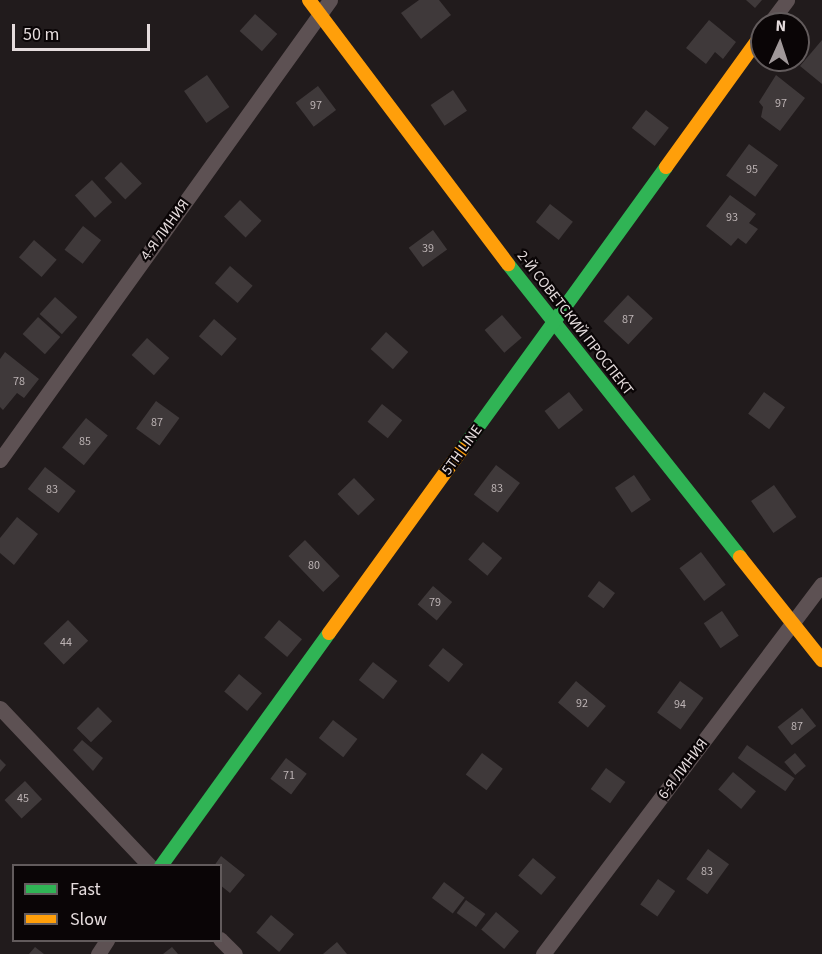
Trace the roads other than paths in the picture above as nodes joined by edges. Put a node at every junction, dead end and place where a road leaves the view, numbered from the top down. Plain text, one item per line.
1 (309, 0) edge
2 (330, 0) edge
3 (320, 14) junction
4 (750, 51) edge
5 (553, 324) junction
6 (0, 460) edge
7 (822, 584) edge
8 (794, 624) junction
9 (822, 660) edge
10 (0, 708) edge
11 (148, 864) edge
12 (162, 864) edge
13 (222, 941) edge
14 (235, 954) edge
15 (543, 954) edge

1 - 3 street, 2-Й СОВЕТСКИЙ ПРОСПЕКТ
2 - 3 street, 4-Я ЛИНИЯ
3 - 5 street, 2-Й СОВЕТСКИЙ ПРОСПЕКТ
3 - 6 street, 4-Я ЛИНИЯ
4 - 5 street, 5TH LINE
5 - 8 street, 2-Й СОВЕТСКИЙ ПРОСПЕКТ
5 - 12 street, 5TH LINE
7 - 8 street, 6-Я ЛИНИЯ
8 - 9 street, 2-Й СОВЕТСКИЙ ПРОСПЕКТ
8 - 15 street, 6-Я ЛИНИЯ
10 - 11 street
13 - 14 street

